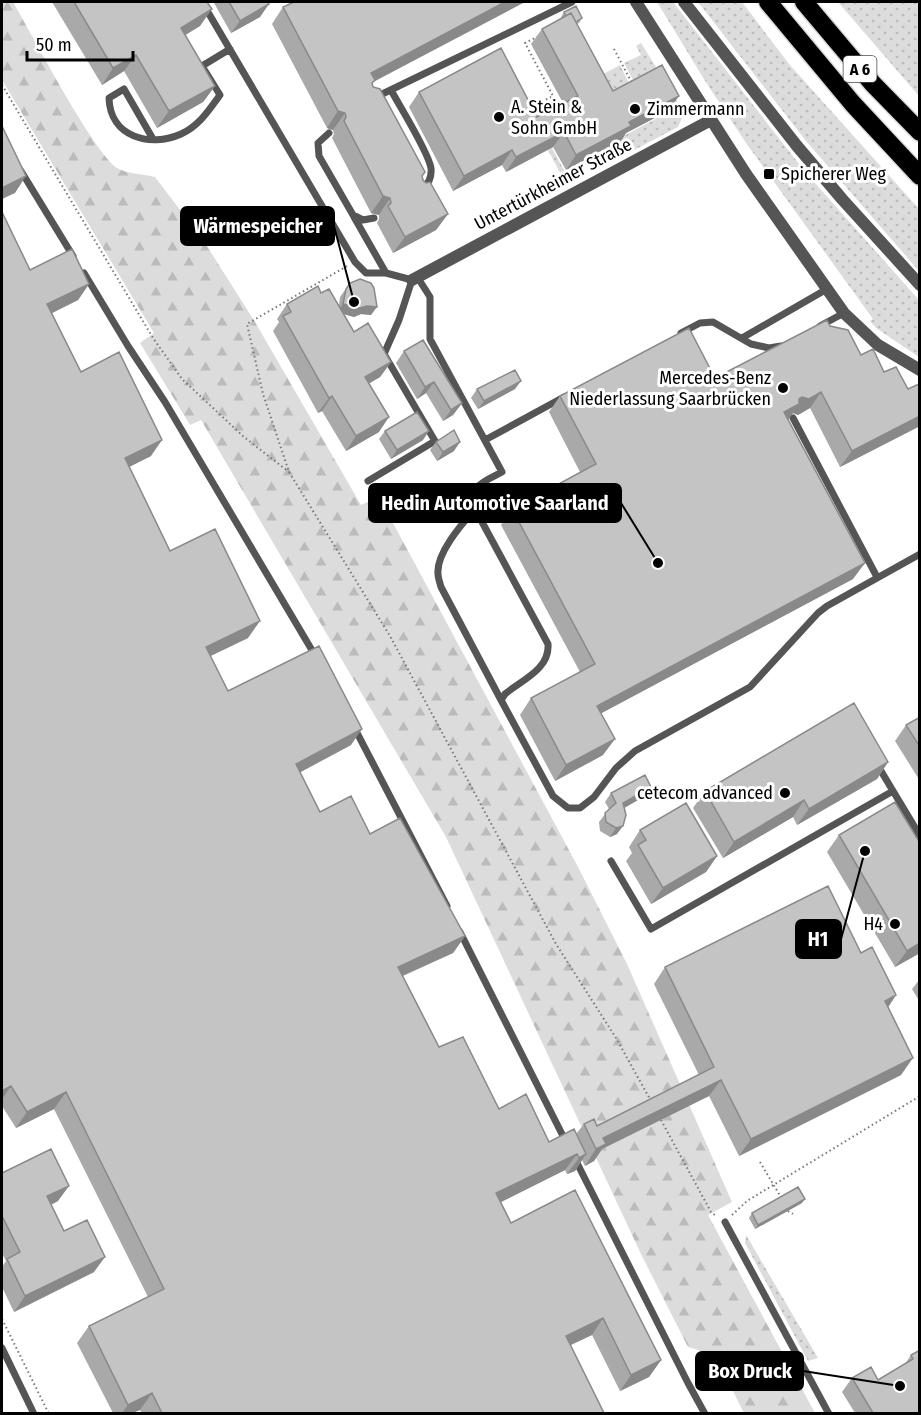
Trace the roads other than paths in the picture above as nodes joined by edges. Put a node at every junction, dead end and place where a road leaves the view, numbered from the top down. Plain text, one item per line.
1 (202, 2) edge
2 (572, 2) edge
3 (636, 2) edge
4 (684, 2) edge
5 (768, 2) edge
6 (804, 2) edge
7 (230, 49) junction
8 (391, 90) junction
9 (366, 101) edge
10 (711, 120) junction
11 (920, 132) edge
12 (329, 133) dead end
13 (153, 139) junction
14 (20, 168) edge
15 (920, 176) edge
16 (416, 194) edge
17 (353, 215) junction
18 (374, 218) dead end
19 (386, 273) junction
20 (415, 279) junction
21 (920, 285) edge
22 (827, 289) junction
23 (844, 313) junction
24 (813, 330) edge
25 (742, 338) junction
26 (671, 339) edge
27 (788, 344) edge
28 (920, 370) edge
29 (575, 391) edge
30 (793, 417) edge
31 (485, 440) junction
32 (368, 481) dead end
33 (475, 509) junction
34 (920, 554) edge
35 (877, 577) junction
36 (320, 665) edge
37 (501, 700) junction
38 (352, 724) edge
39 (877, 763) edge
40 (893, 791) junction
41 (920, 836) edge
42 (611, 861) dead end
43 (452, 915) edge
44 (457, 925) edge
45 (725, 1222) dead end
46 (2, 1348) edge
47 (34, 1413) edge
48 (705, 1413) edge
49 (828, 1413) edge

1 - 7 lane
2 - 8 lane
3 - 10 street
4 - 21 street
5 - 15 highway, A 6
6 - 11 highway, A 6
7 - 13 lane
7 - 19 lane
8 - 9 lane
8 - 16 lane
10 - 20 street, Untertürkheimer Straße
10 - 22 street
12 - 17 lane
13 - 13 lane
14 - 36 lane
17 - 18 lane
17 - 19 lane
19 - 20 lane
20 - 31 lane
20 - 32 lane
22 - 23 street
22 - 25 lane
23 - 24 lane
23 - 28 street
25 - 26 lane
25 - 27 lane
29 - 31 lane
30 - 35 lane
31 - 33 lane
33 - 37 lane
33 - 37 lane
34 - 35 lane
35 - 37 lane
38 - 43 lane
39 - 40 lane
40 - 41 lane
40 - 42 lane
44 - 48 lane
45 - 49 lane
46 - 47 lane

